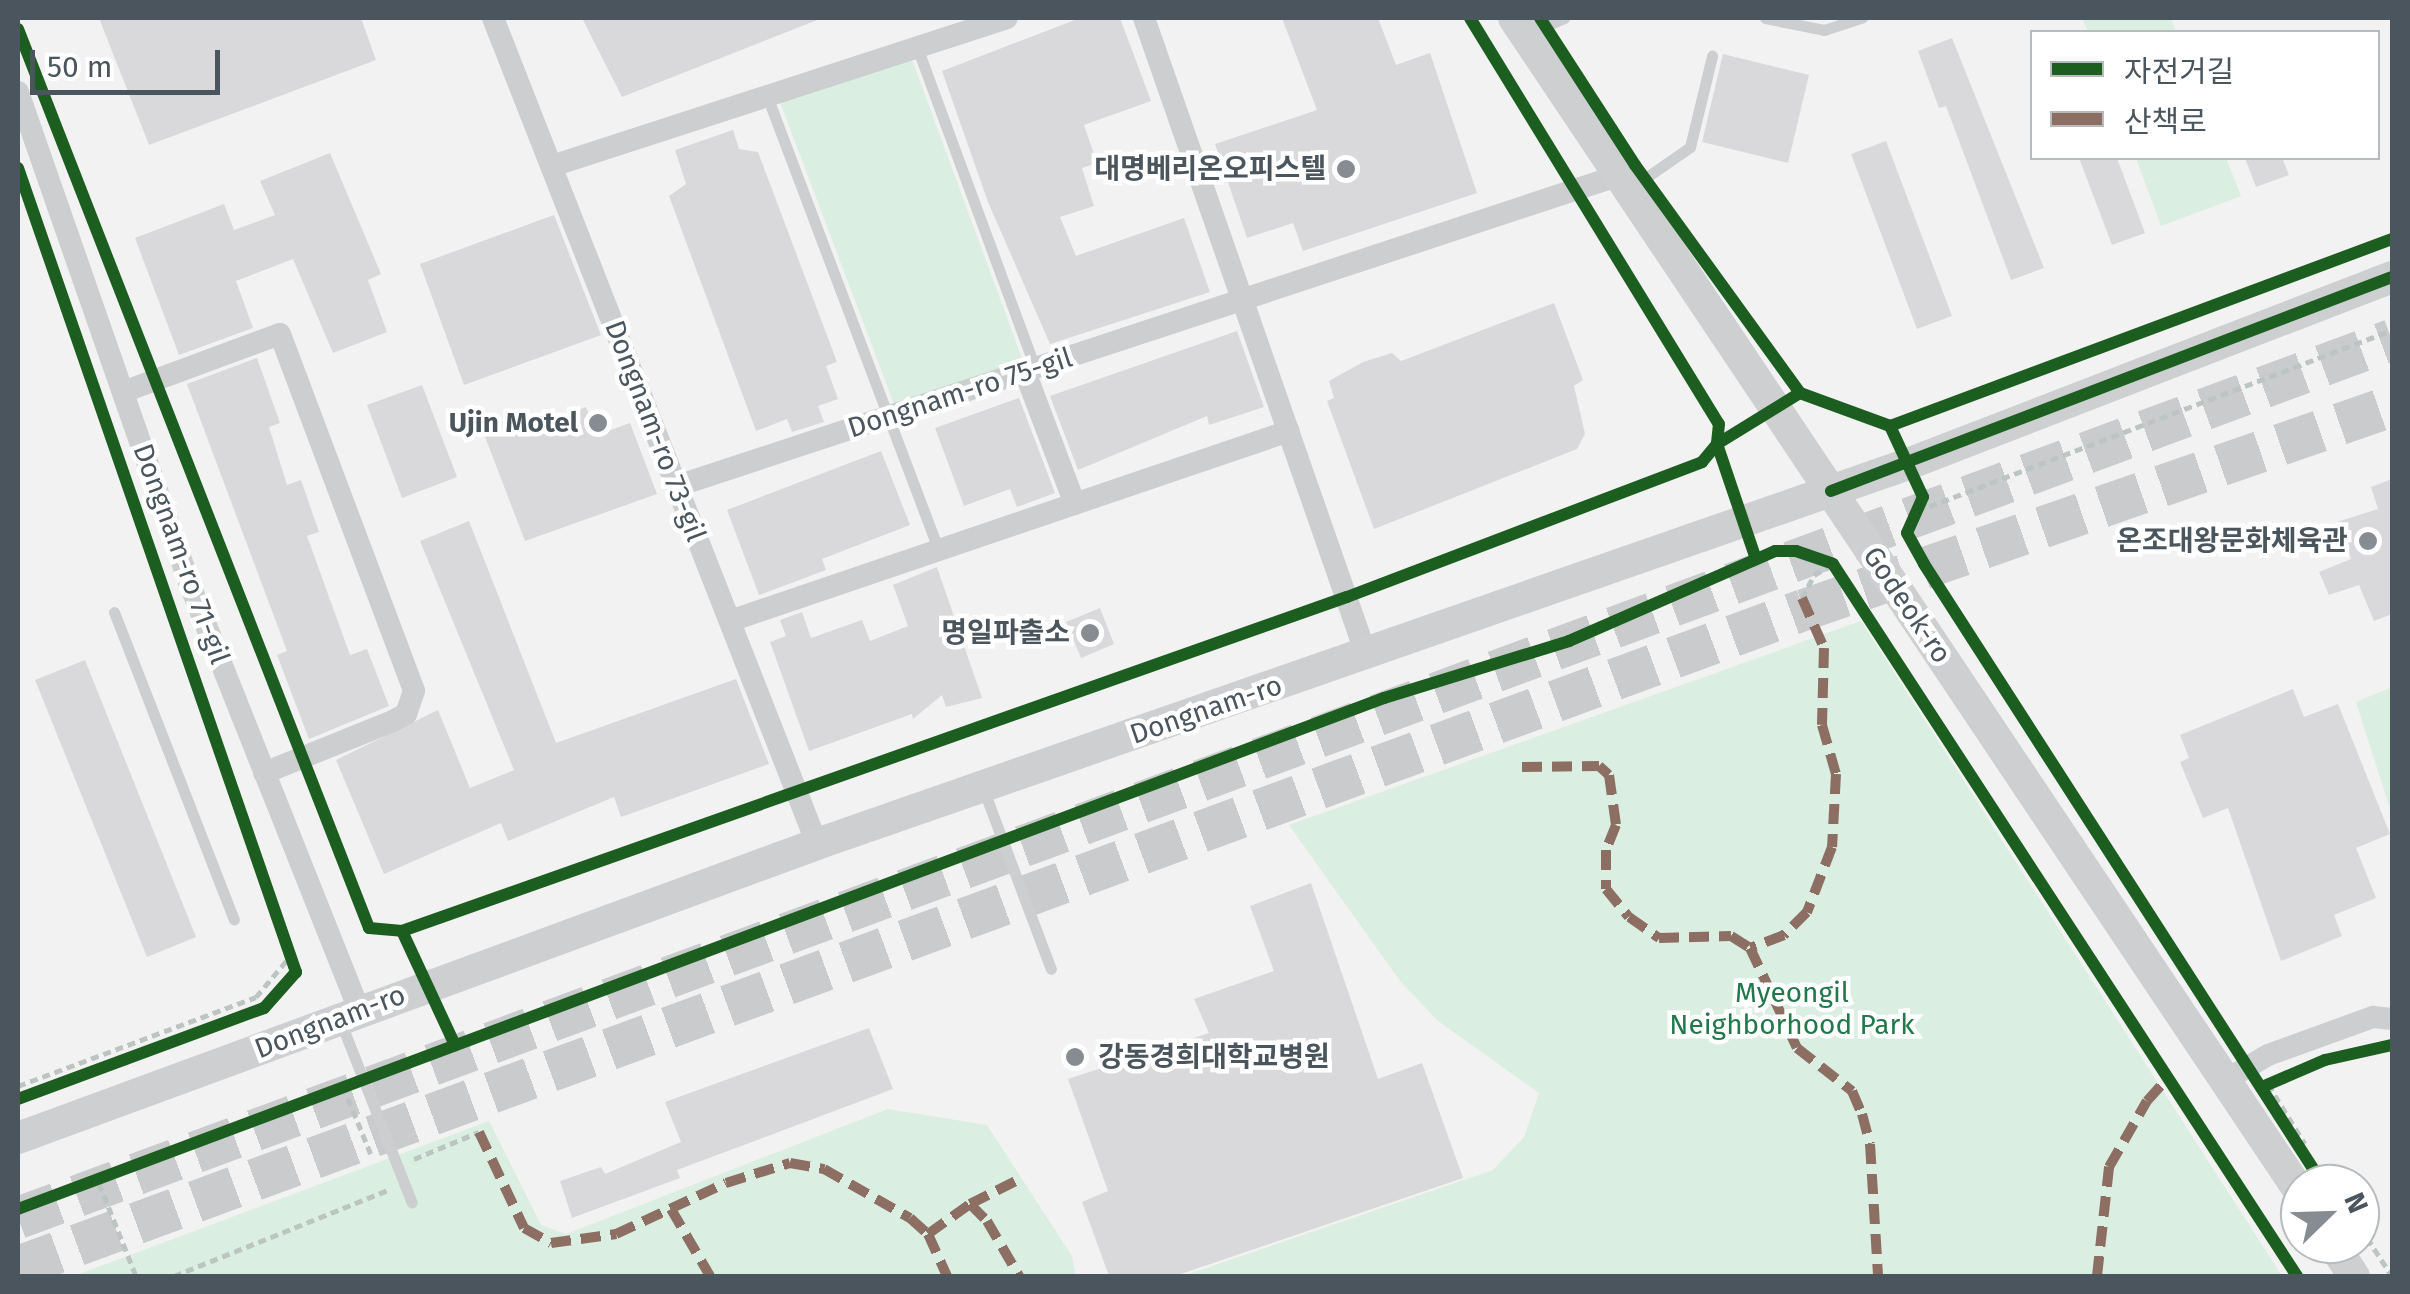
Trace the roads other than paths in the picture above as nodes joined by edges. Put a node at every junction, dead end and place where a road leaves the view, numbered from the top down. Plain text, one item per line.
1 (493, 18) edge
2 (1007, 18) edge
3 (1144, 18) edge
4 (1564, 18) edge
5 (1765, 18) edge
6 (1862, 18) edge
7 (1519, 26) edge
8 (917, 47) junction
9 (1712, 56) dead end
10 (18, 92) edge
11 (767, 96) junction
12 (552, 166) junction
13 (1624, 182) junction
14 (2392, 277) edge
15 (1243, 300) junction
16 (1030, 370) junction
17 (123, 392) junction
18 (889, 416) junction
19 (1289, 432) junction
20 (677, 486) junction
21 (1831, 491) junction
22 (1075, 504) junction
23 (940, 550) junction
24 (114, 612) dead end
25 (730, 621) junction
26 (1366, 654) junction
27 (264, 773) junction
28 (983, 786) junction
29 (817, 844) junction
30 (234, 918) dead end
31 (1051, 970) dead end
32 (349, 1015) junction
33 (2392, 1019) edge
34 (2237, 1073) junction
35 (18, 1138) edge
36 (2303, 1164) edge
37 (412, 1203) dead end

1 - 12 street, Dongnam-ro 73-gil
2 - 8 street
3 - 15 street
4 - 7 lane
5 - 6 lane
7 - 13 main road, Godeok-ro
8 - 11 street
8 - 16 lane
9 - 13 lane
10 - 17 street, Dongnam-ro 71-gil
11 - 12 street
11 - 18 lane
12 - 20 street, Dongnam-ro 73-gil
13 - 15 street, Dongnam-ro 75-gil
13 - 21 main road, Godeok-ro
14 - 21 main road, Dongnam-ro
15 - 16 street, Dongnam-ro 75-gil
15 - 19 street
16 - 18 street, Dongnam-ro 75-gil
16 - 22 street
17 - 27 street, Dongnam-ro 71-gil
17 - 27 street
18 - 20 street, Dongnam-ro 75-gil
18 - 23 lane
19 - 22 street
19 - 26 street
20 - 25 street, Dongnam-ro 73-gil
21 - 26 main road, Dongnam-ro
21 - 34 main road, Godeok-ro
22 - 23 street
23 - 25 street
24 - 30 lane
25 - 29 street, Dongnam-ro 73-gil
26 - 28 main road, Dongnam-ro
27 - 32 street, Dongnam-ro 71-gil
28 - 29 main road, Dongnam-ro
28 - 31 lane
29 - 32 main road, Dongnam-ro
32 - 35 main road, Dongnam-ro
32 - 37 lane
33 - 34 street
34 - 36 main road, Godeok-ro

